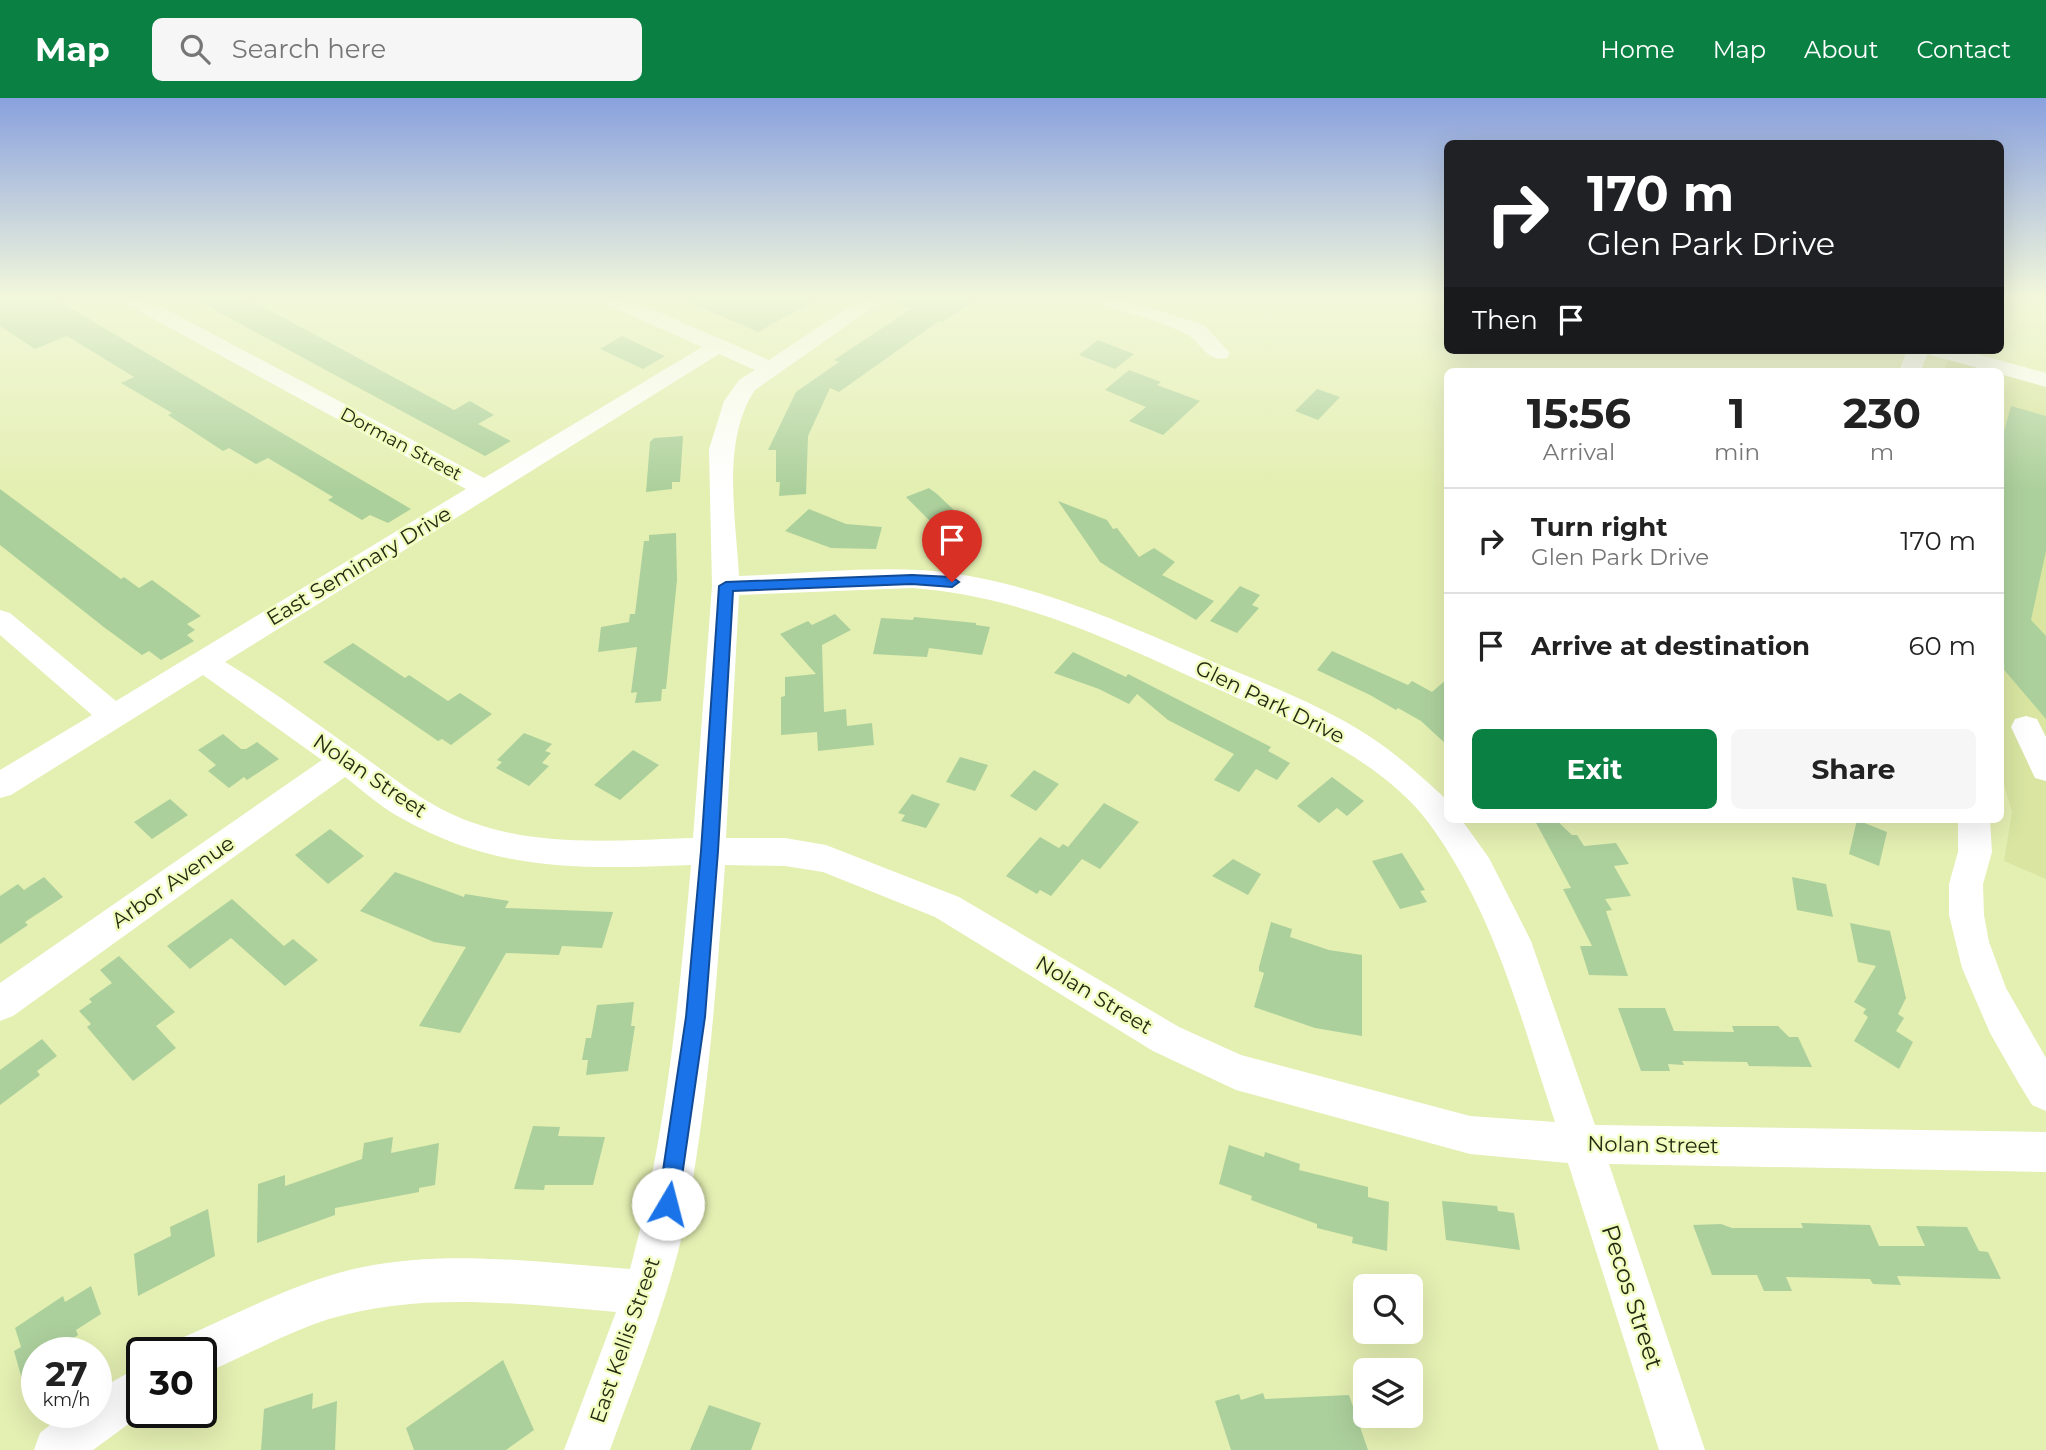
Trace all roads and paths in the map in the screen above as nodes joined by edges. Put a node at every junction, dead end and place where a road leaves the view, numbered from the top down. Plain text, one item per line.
1 (249, 362) edge
2 (692, 362) edge
3 (755, 362) edge
4 (778, 362) edge
5 (1982, 362) edge
6 (769, 368) junction
7 (2003, 368) edge
8 (2004, 368) edge
9 (2046, 380) edge
10 (485, 489) junction
11 (726, 586) junction
12 (0, 620) edge
13 (202, 662) junction
14 (115, 717) junction
15 (2024, 727) edge
16 (346, 760) junction
17 (2046, 769) edge
18 (0, 786) edge
19 (1444, 820) edge
20 (1446, 823) edge
21 (1974, 823) edge
22 (709, 851) junction
23 (0, 1004) edge
24 (2046, 1092) edge
25 (1583, 1144) junction
26 (2046, 1152) edge
27 (645, 1292) junction
28 (217, 1346) edge
29 (126, 1398) edge
30 (57, 1450) edge
31 (587, 1450) edge
32 (1682, 1450) edge

1 - 10 street, Dorman Street
2 - 10 street, East Seminary Drive
3 - 6 street
4 - 6 street
5 - 7 street
6 - 11 street, East Kellis Street
8 - 9 street
10 - 13 street, East Seminary Drive
11 - 19 street, Glen Park Drive
11 - 22 street, East Kellis Street
12 - 14 street
13 - 14 street, East Seminary Drive
13 - 16 street, Nolan Street
14 - 18 street, East Seminary Drive
15 - 17 street
16 - 22 street, Nolan Street
16 - 23 street, Arbor Avenue
20 - 25 street, Glen Park Drive
21 - 24 street
22 - 25 street, Nolan Street
22 - 27 street, East Kellis Street
25 - 26 street, Nolan Street
25 - 32 street, Pecos Street
27 - 28 street
27 - 31 street, East Kellis Street
29 - 30 street

